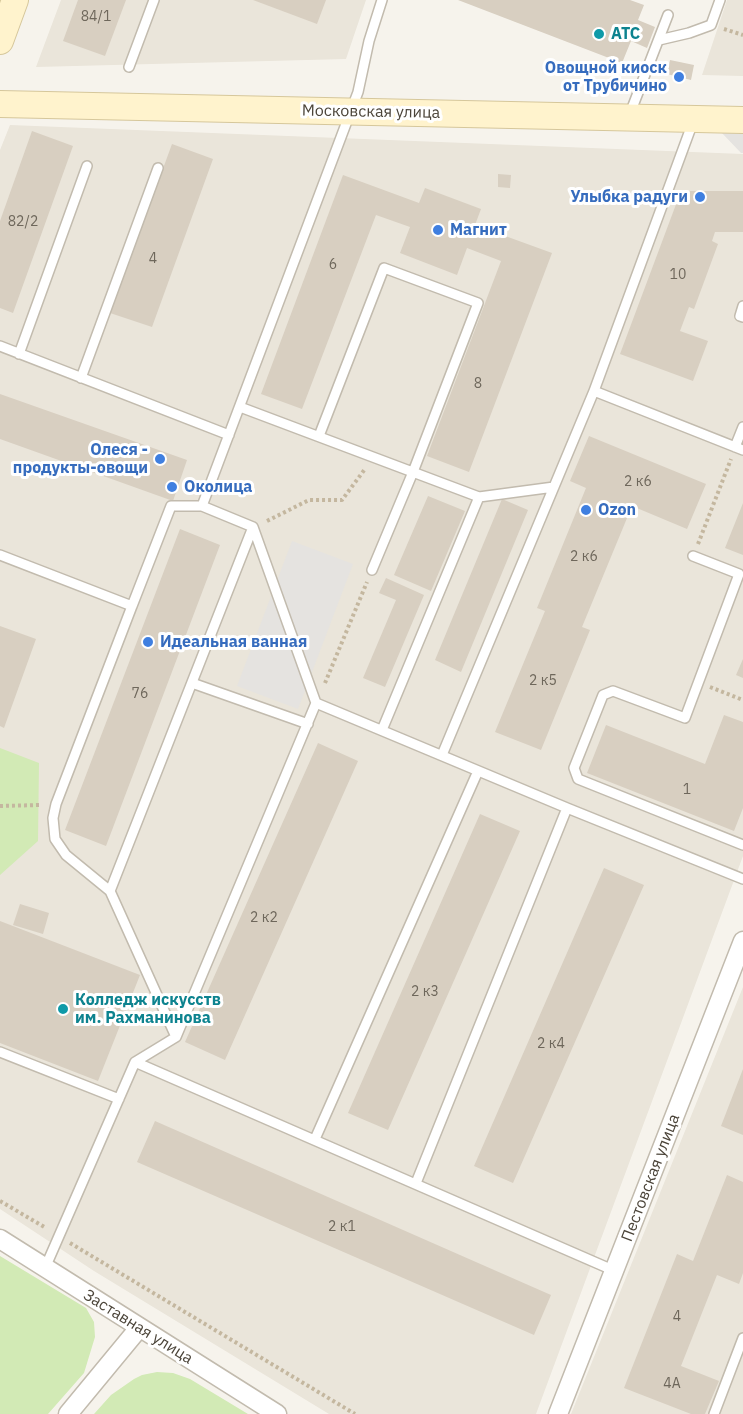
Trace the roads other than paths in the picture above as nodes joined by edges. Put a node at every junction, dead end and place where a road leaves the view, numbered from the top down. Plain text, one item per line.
1 (15, 0) edge
2 (154, 0) edge
3 (382, 0) edge
4 (720, 0) edge
5 (668, 15) dead end
6 (659, 40) junction
7 (0, 41) edge
8 (129, 67) dead end
9 (0, 104) edge
10 (350, 112) junction
11 (628, 118) junction
12 (694, 119) junction
13 (743, 120) edge
14 (87, 166) dead end
15 (158, 168) dead end
16 (743, 306) edge
17 (743, 317) edge
18 (0, 346) edge
19 (20, 354) junction
20 (81, 378) junction
21 (594, 391) junction
22 (240, 406) junction
23 (743, 427) edge
24 (229, 435) junction
25 (319, 436) junction
26 (739, 448) edge
27 (413, 472) junction
28 (554, 487) junction
29 (479, 497) junction
30 (202, 506) junction
31 (253, 527) junction
32 (0, 555) edge
33 (693, 556) road end
34 (372, 570) road end
35 (132, 606) junction
36 (192, 683) junction
37 (316, 703) junction
38 (308, 724) junction
39 (382, 730) junction
40 (442, 755) junction
41 (478, 771) junction
42 (567, 808) junction
43 (743, 844) edge
44 (743, 879) edge
45 (111, 891) junction
46 (743, 941) edge
47 (740, 961) edge
48 (176, 1037) junction
49 (0, 1052) edge
50 (135, 1062) junction
51 (119, 1099) junction
52 (315, 1139) junction
53 (416, 1184) junction
54 (0, 1239) edge
55 (45, 1268) junction
56 (615, 1271) junction
57 (139, 1328) junction
58 (743, 1338) edge
59 (68, 1414) edge
60 (277, 1414) edge
61 (558, 1414) edge
62 (714, 1414) edge

1 - 7 main road
2 - 8 lane
3 - 10 lane
4 - 6 lane
5 - 6 lane
6 - 11 lane
9 - 10 main road, Московская улица
10 - 11 main road, Московская улица
10 - 22 lane
11 - 12 main road, Московская улица
12 - 13 main road, Московская улица
12 - 21 lane
14 - 19 lane
15 - 20 lane
16 - 17 lane
18 - 19 lane
19 - 20 lane
20 - 24 lane
21 - 26 lane
21 - 28 lane
22 - 24 lane
22 - 25 lane
23 - 26 lane
24 - 30 lane
25 - 27 lane
25 - 27 lane
27 - 29 lane
27 - 34 lane
28 - 29 lane
28 - 40 lane
29 - 39 lane
30 - 31 lane
30 - 35 lane
31 - 36 lane
31 - 37 lane
32 - 35 lane
33 - 43 lane
35 - 45 lane
36 - 38 lane
36 - 45 lane
37 - 38 lane
37 - 39 lane
38 - 48 lane
39 - 40 lane
40 - 41 lane
41 - 42 lane
41 - 52 lane
42 - 44 lane
42 - 53 lane
45 - 48 lane
46 - 47 street, Пестовская улица
47 - 56 street, Пестовская улица
48 - 50 lane
49 - 51 lane
50 - 51 lane
50 - 52 lane
51 - 55 lane
52 - 53 lane
53 - 56 lane
54 - 55 street, Заставная улица
55 - 57 street, Заставная улица
56 - 61 street, Пестовская улица
57 - 59 street
57 - 60 street, Заставная улица
58 - 62 lane

